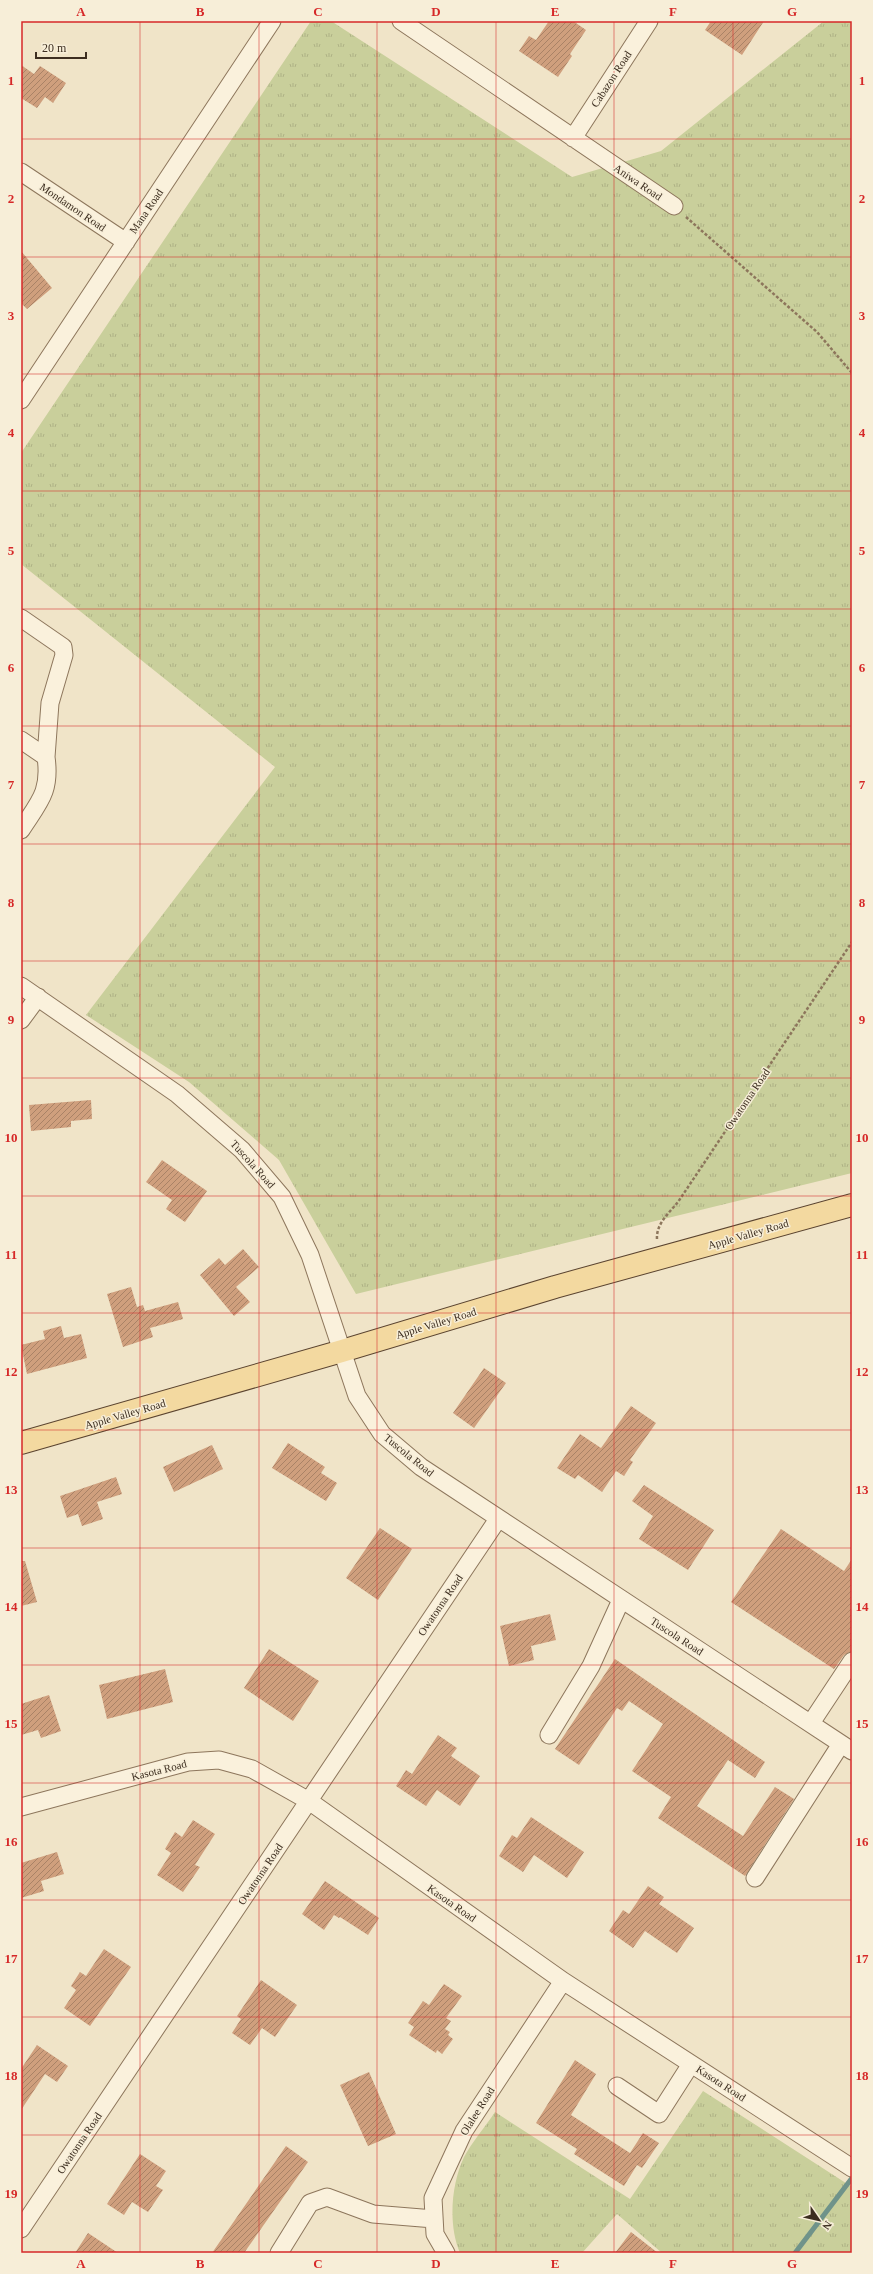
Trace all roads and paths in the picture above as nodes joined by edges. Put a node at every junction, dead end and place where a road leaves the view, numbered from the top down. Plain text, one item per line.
1 (272, 21) edge
2 (400, 21) edge
3 (649, 21) edge
4 (573, 138) junction
5 (21, 172) edge
6 (674, 206) joint
7 (126, 242) junction
8 (852, 373) edge
9 (26, 380) edge
10 (21, 400) edge
11 (21, 618) edge
12 (21, 740) edge
13 (46, 757) junction
14 (21, 830) edge
15 (852, 942) edge
16 (21, 986) edge
17 (38, 997) junction
18 (21, 1020) edge
19 (852, 1205) edge
20 (658, 1259) junction
21 (342, 1352) junction
22 (21, 1443) edge
23 (498, 1519) junction
24 (621, 1600) junction
25 (852, 1661) edge
26 (811, 1723) junction
27 (549, 1735) dead end
28 (847, 1748) edge
29 (309, 1801) junction
30 (21, 1807) edge
31 (755, 1878) dead end
32 (563, 1981) junction
33 (691, 2064) junction
34 (617, 2086) dead end
35 (852, 2168) edge
36 (434, 2219) junction
37 (21, 2229) edge
38 (279, 2253) edge
39 (446, 2253) edge

1 - 7 street, Mana Road
2 - 4 street, Aniwa Road
3 - 4 street, Cabazon Road
4 - 6 street, Aniwa Road
5 - 7 street, Mondamon Road
6 - 8 path, Aniwa Road
7 - 9 street, Mana Road
9 - 10 street, Mana Road
11 - 13 street
12 - 13 street
13 - 14 street
15 - 20 path, Owatonna Road
16 - 17 street, Tuscola Road
17 - 18 street
17 - 21 street, Tuscola Road
19 - 20 main road, Apple Valley Road
20 - 21 main road, Apple Valley Road
21 - 22 main road, Apple Valley Road
21 - 23 street, Tuscola Road
23 - 24 street, Tuscola Road
23 - 29 street, Owatonna Road
24 - 26 street, Tuscola Road
24 - 27 street
25 - 26 street
26 - 28 street, Tuscola Road
28 - 31 street
29 - 30 street, Kasota Road
29 - 32 street, Kasota Road
29 - 37 street, Owatonna Road
32 - 33 street, Kasota Road
32 - 36 street, Olalee Road
33 - 34 street
33 - 35 street, Kasota Road
36 - 38 street
36 - 39 street, Olalee Road

